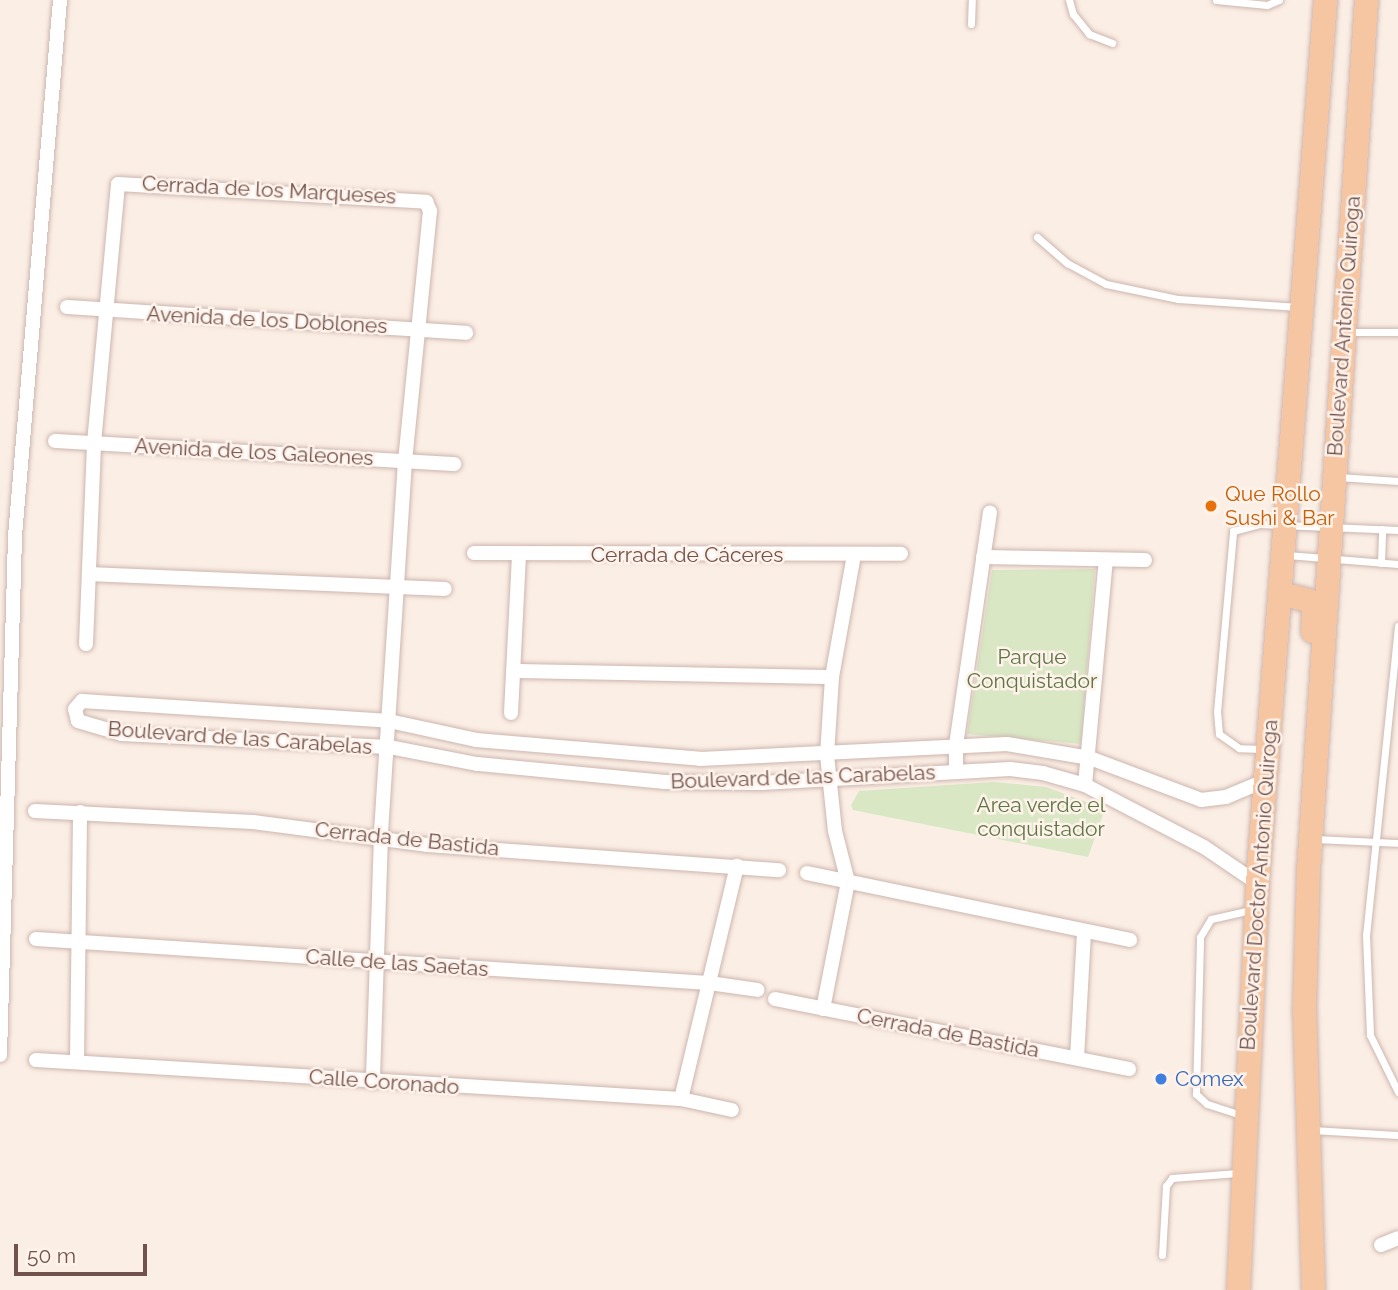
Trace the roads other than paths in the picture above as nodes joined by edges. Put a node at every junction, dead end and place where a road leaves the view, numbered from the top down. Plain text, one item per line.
1 (60, 0) edge
2 (972, 0) edge
3 (1069, 0) edge
4 (1216, 0) edge
5 (1279, 0) edge
6 (1325, 0) edge
7 (1366, 0) edge
8 (971, 24) dead end
9 (1112, 43) dead end
10 (1037, 237) dead end
11 (67, 307) dead end
12 (1301, 307) junction
13 (108, 310) junction
14 (419, 329) junction
15 (1344, 331) junction
16 (1398, 332) edge
17 (466, 333) dead end
18 (55, 441) dead end
19 (94, 443) junction
20 (405, 461) junction
21 (454, 464) dead end
22 (1334, 476) junction
23 (1398, 481) edge
24 (990, 512) dead end
25 (1284, 524) junction
26 (1331, 528) junction
27 (1382, 530) junction
28 (1398, 530) edge
29 (474, 552) dead end
30 (519, 554) junction
31 (901, 554) dead end
32 (854, 555) junction
33 (1282, 555) junction
34 (983, 557) junction
35 (1329, 558) junction
36 (1105, 560) junction
37 (1145, 560) dead end
38 (1381, 563) junction
39 (1398, 564) edge
40 (89, 574) junction
41 (397, 586) junction
42 (445, 589) dead end
43 (1280, 593) junction
44 (1398, 626) edge
45 (86, 644) dead end
46 (1275, 647) joint
47 (513, 671) junction
48 (832, 677) junction
49 (511, 713) dead end
50 (1318, 714) junction
51 (389, 721) junction
52 (956, 745) junction
53 (389, 747) junction
54 (1268, 749) junction
55 (827, 755) junction
56 (1090, 758) junction
57 (956, 772) junction
58 (828, 779) junction
59 (1264, 781) junction
60 (1085, 785) junction
61 (35, 811) dead end
62 (79, 811) junction
63 (381, 836) junction
64 (1310, 839) junction
65 (1373, 841) junction
66 (1398, 843) edge
67 (737, 866) junction
68 (779, 870) dead end
69 (807, 873) dead end
70 (848, 881) junction
71 (1257, 883) junction
72 (1256, 909) junction
73 (1084, 931) junction
74 (36, 939) dead end
75 (1130, 940) dead end
76 (78, 942) junction
77 (378, 962) junction
78 (709, 983) junction
79 (758, 990) dead end
80 (775, 999) dead end
81 (823, 1009) junction
82 (0, 1055) edge
83 (1077, 1058) junction
84 (36, 1060) dead end
85 (77, 1062) junction
86 (1129, 1069) dead end
87 (373, 1082) junction
88 (1398, 1092) edge
89 (681, 1099) junction
90 (732, 1110) dead end
91 (1245, 1116) junction
92 (1306, 1130) junction
93 (1398, 1135) edge
94 (1242, 1173) junction
95 (1398, 1238) edge
96 (1381, 1245) dead end
97 (1162, 1255) dead end
98 (1238, 1290) edge
99 (1313, 1290) edge

1 - 82 street
2 - 8 lane
3 - 9 lane
4 - 5 lane
6 - 12 main road, Boulevard Antonio Quiroga
7 - 15 main road, Boulevard Antonio Quiroga
10 - 12 lane
11 - 13 street, Avenida de los Doblones
12 - 25 main road, Boulevard Antonio Quiroga
13 - 14 street, Avenida de los Doblones
13 - 14 street, Cerrada de los Marqueses
13 - 19 street, Cerrada de los Marqueses
14 - 17 street, Avenida de los Doblones
14 - 20 street, Cerrada de los Marqueses
15 - 16 lane
15 - 22 main road, Boulevard Antonio Quiroga
18 - 19 street, Avenida de los Galeones
19 - 20 street, Avenida de los Galeones
19 - 40 street, Cerrada de los Marqueses
20 - 21 street, Avenida de los Galeones
20 - 41 street, Cerrada de los Marqueses
22 - 23 lane
22 - 26 main road, Boulevard Antonio Quiroga
24 - 34 street
25 - 26 lane
25 - 33 main road, Boulevard Antonio Quiroga
25 - 54 lane
26 - 27 lane
26 - 35 main road, Boulevard Antonio Quiroga
27 - 28 lane
27 - 38 lane
29 - 30 street, Cerrada de Cáceres
30 - 32 street, Cerrada de Cáceres
30 - 47 street
31 - 32 street, Cerrada de Cáceres
32 - 48 street
33 - 35 lane
33 - 43 main road, Boulevard Antonio Quiroga
34 - 36 street
34 - 52 street
35 - 38 lane
35 - 50 main road, Boulevard Antonio Quiroga
36 - 37 street
36 - 56 street
38 - 39 lane
40 - 41 street
40 - 45 street, Cerrada de los Marqueses
41 - 42 street
41 - 51 street, Cerrada de los Marqueses
43 - 46 main road, Boulevard Antonio Quiroga
43 - 50 main road
44 - 65 lane
46 - 54 main road, Boulevard Doctor Antonio Quiroga
47 - 48 street
47 - 49 street
48 - 55 street
50 - 64 main road
51 - 53 street, Cerrada de los Marqueses
51 - 53 street, Boulevard de las Carabelas
51 - 55 street, Boulevard de las Carabelas
52 - 55 street, Boulevard de las Carabelas
52 - 56 street, Boulevard de las Carabelas
52 - 57 street
53 - 58 street, Boulevard de las Carabelas
53 - 63 street, Cerrada de los Marqueses
54 - 59 main road, Boulevard Doctor Antonio Quiroga
55 - 58 street
56 - 59 street, Boulevard de las Carabelas
56 - 60 street
57 - 58 street, Boulevard de las Carabelas
57 - 60 street, Boulevard de las Carabelas
58 - 70 street
59 - 71 main road, Boulevard Doctor Antonio Quiroga
60 - 71 street, Boulevard de las Carabelas
61 - 62 street, Cerrada de Bastida
62 - 63 street, Cerrada de Bastida
62 - 76 street
63 - 67 street, Cerrada de Bastida
63 - 77 street, Cerrada de los Marqueses
64 - 65 lane
64 - 92 main road
65 - 66 lane
65 - 88 lane
67 - 68 street, Cerrada de Bastida
67 - 78 street
69 - 70 street
70 - 73 street
70 - 81 street
71 - 72 main road, Boulevard Doctor Antonio Quiroga
72 - 91 main road, Boulevard Doctor Antonio Quiroga
72 - 91 lane
73 - 75 street
73 - 83 street
74 - 76 street, Calle de las Saetas
76 - 77 street, Calle de las Saetas
76 - 85 street
77 - 78 street, Calle de las Saetas
77 - 87 street, Cerrada de los Marqueses
78 - 79 street, Calle de las Saetas
78 - 89 street
80 - 81 street, Cerrada de Bastida
81 - 83 street, Cerrada de Bastida
83 - 86 street, Cerrada de Bastida
84 - 85 street, Calle Coronado
85 - 87 street, Calle Coronado
87 - 89 street, Calle Coronado
89 - 90 street, Calle Coronado
91 - 94 main road, Boulevard Doctor Antonio Quiroga
92 - 93 lane
92 - 99 main road
94 - 97 lane
94 - 98 main road, Boulevard Doctor Antonio Quiroga
95 - 96 street

